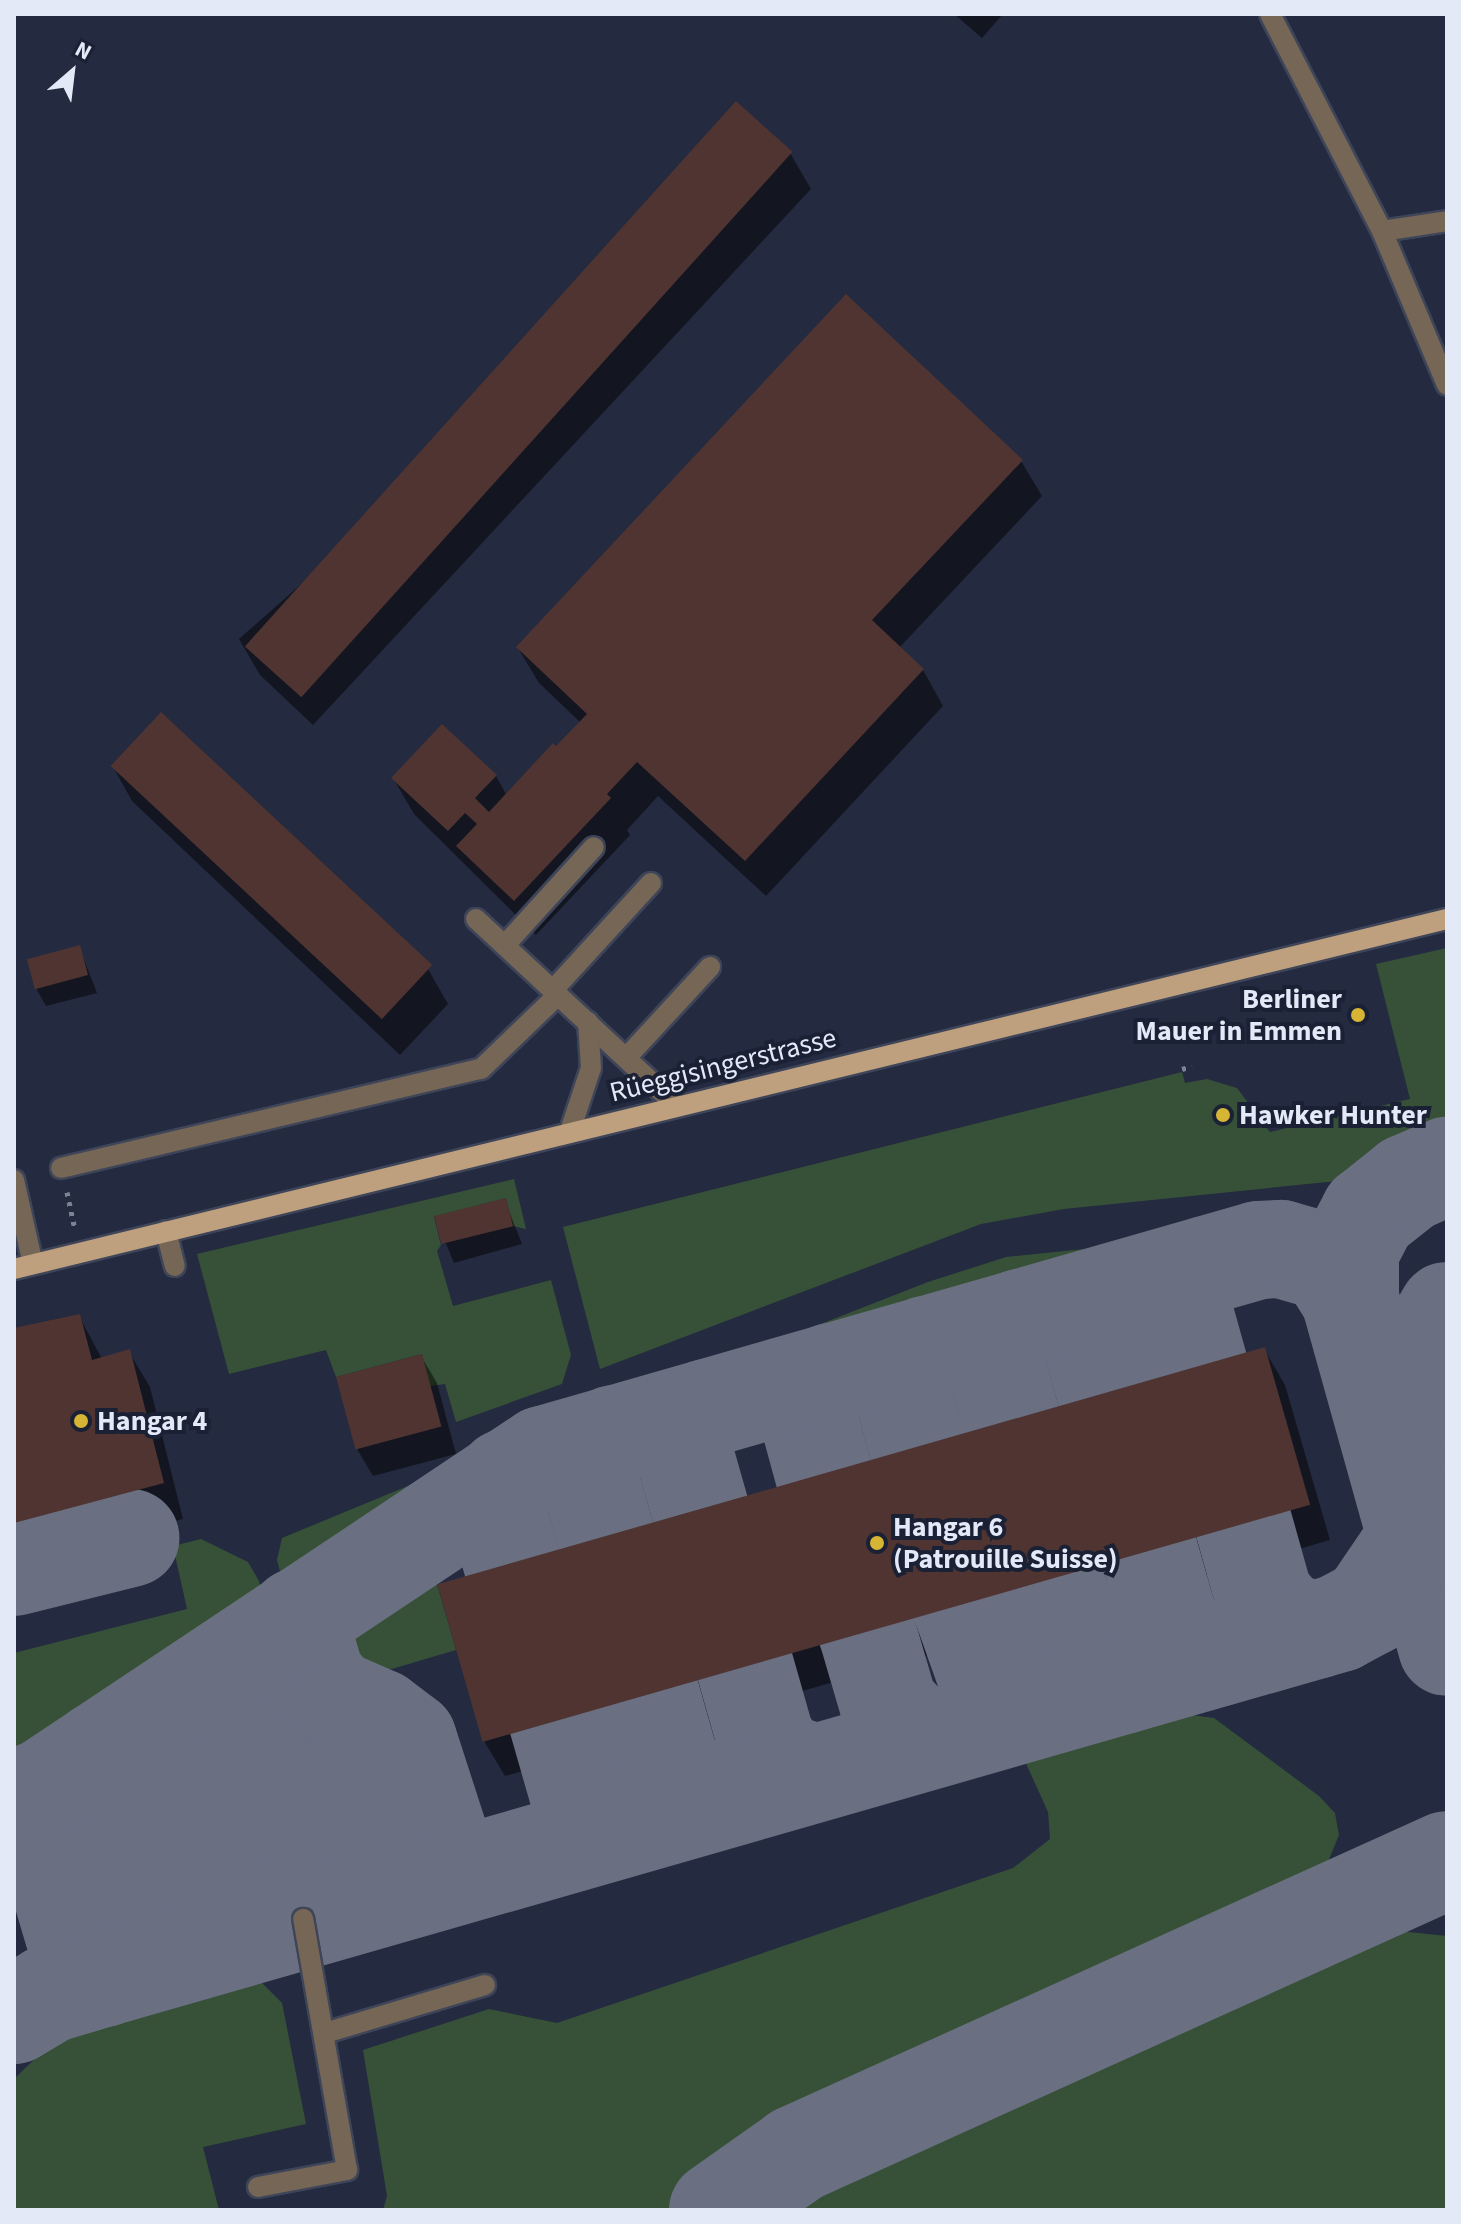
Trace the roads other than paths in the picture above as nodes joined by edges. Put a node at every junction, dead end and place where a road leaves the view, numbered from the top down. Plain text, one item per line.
1 (1279, 19) edge
2 (1447, 221) edge
3 (1382, 231) junction
4 (1447, 385) edge
5 (594, 847) dead end
6 (651, 883) dead end
7 (476, 919) dead end
8 (1447, 919) edge
9 (505, 945) junction
10 (710, 967) dead end
11 (556, 992) junction
12 (588, 1022) junction
13 (626, 1058) junction
14 (676, 1105) junction
15 (570, 1131) junction
16 (61, 1168) road end
17 (14, 1180) edge
18 (166, 1231) junction
19 (24, 1266) edge
20 (175, 1266) dead end
21 (303, 1919) dead end
22 (485, 1985) dead end
23 (325, 2033) junction
24 (258, 2187) dead end

1 - 3 street
2 - 3 street
3 - 4 street
5 - 9 street
6 - 11 street
7 - 9 street
8 - 14 main road, Rüeggisingerstrasse
9 - 11 street
10 - 13 street
11 - 12 street
11 - 16 street
12 - 13 street
12 - 15 street
13 - 14 street
14 - 15 main road, Rüeggisingerstrasse
15 - 18 main road, Rüeggisingerstrasse
17 - 19 street
18 - 19 main road, Rüeggisingerstrasse
18 - 20 street
21 - 23 street
22 - 23 street
23 - 24 street

